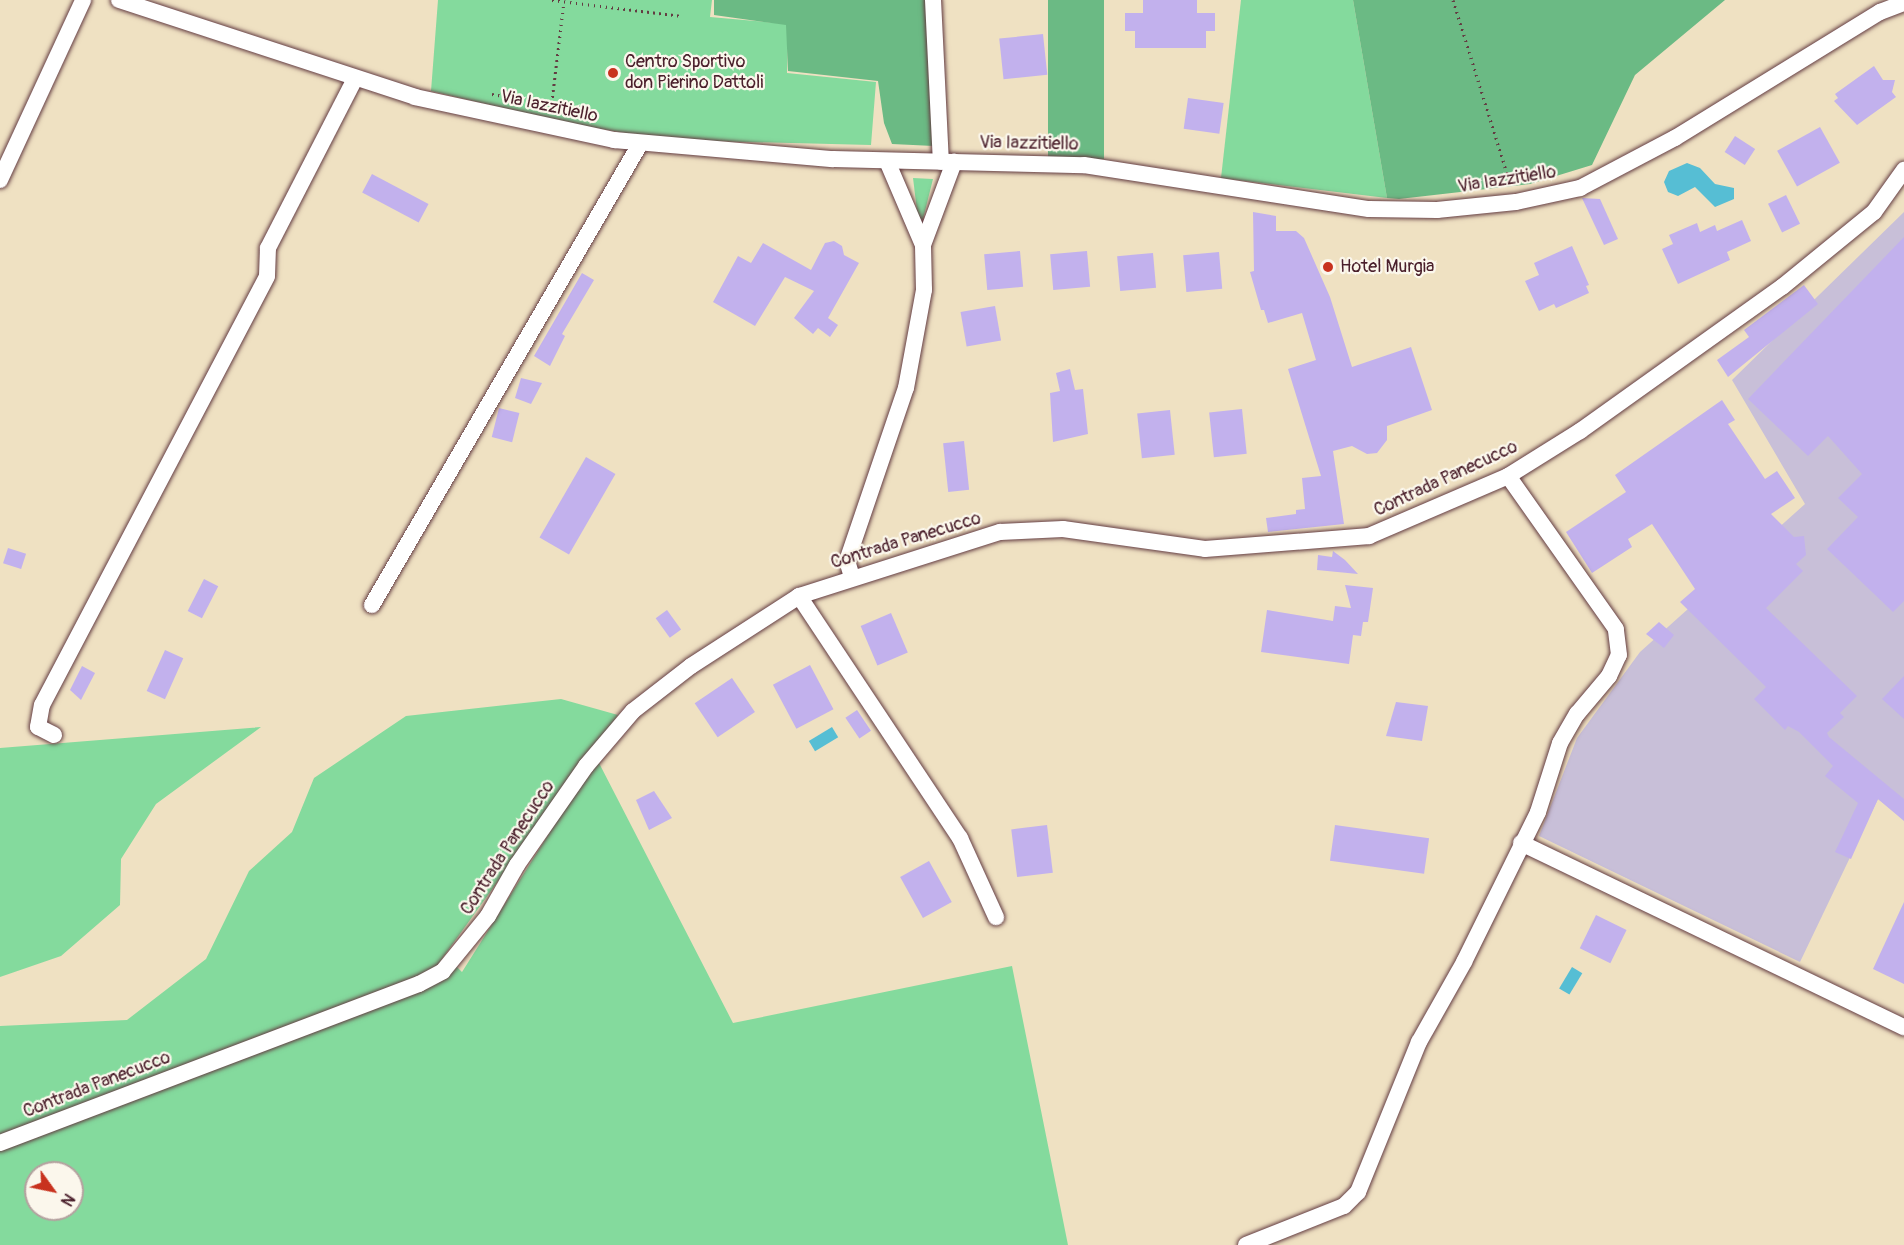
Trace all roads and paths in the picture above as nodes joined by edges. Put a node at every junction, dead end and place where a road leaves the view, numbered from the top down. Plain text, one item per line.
1 (83, 0) edge
2 (119, 0) edge
3 (552, 0) edge
4 (933, 0) edge
5 (1453, 0) edge
6 (564, 2) junction
7 (1904, 3) edge
8 (682, 16) dead end
9 (355, 79) junction
10 (481, 92) dead end
11 (537, 102) dead end
12 (550, 111) dead end
13 (640, 144) junction
14 (887, 160) junction
15 (947, 162) junction
16 (1904, 170) edge
17 (0, 180) edge
18 (1516, 202) junction
19 (923, 245) junction
20 (1509, 476) junction
21 (852, 577) junction
22 (799, 596) junction
23 (372, 605) dead end
24 (54, 735) dead end
25 (1521, 843) junction
26 (996, 917) dead end
27 (1904, 1027) edge
28 (0, 1143) edge
29 (1246, 1245) edge

1 - 17 street
2 - 9 street, Via Iazzitiello
3 - 6 path
4 - 15 street
5 - 18 path
6 - 8 path
6 - 12 path
7 - 18 street, Via Iazzitiello
9 - 13 street, Via Iazzitiello
9 - 24 street
10 - 11 path
13 - 14 street, Via Iazzitiello
13 - 23 street
14 - 15 street, Via Iazzitiello
14 - 19 street
15 - 18 street, Via Iazzitiello
15 - 19 street
16 - 20 street, Contrada Panecucco
19 - 21 street
20 - 21 street, Contrada Panecucco
20 - 25 street
21 - 22 street, Contrada Panecucco
22 - 26 street
22 - 28 street, Contrada Panecucco
25 - 27 street
25 - 29 street

